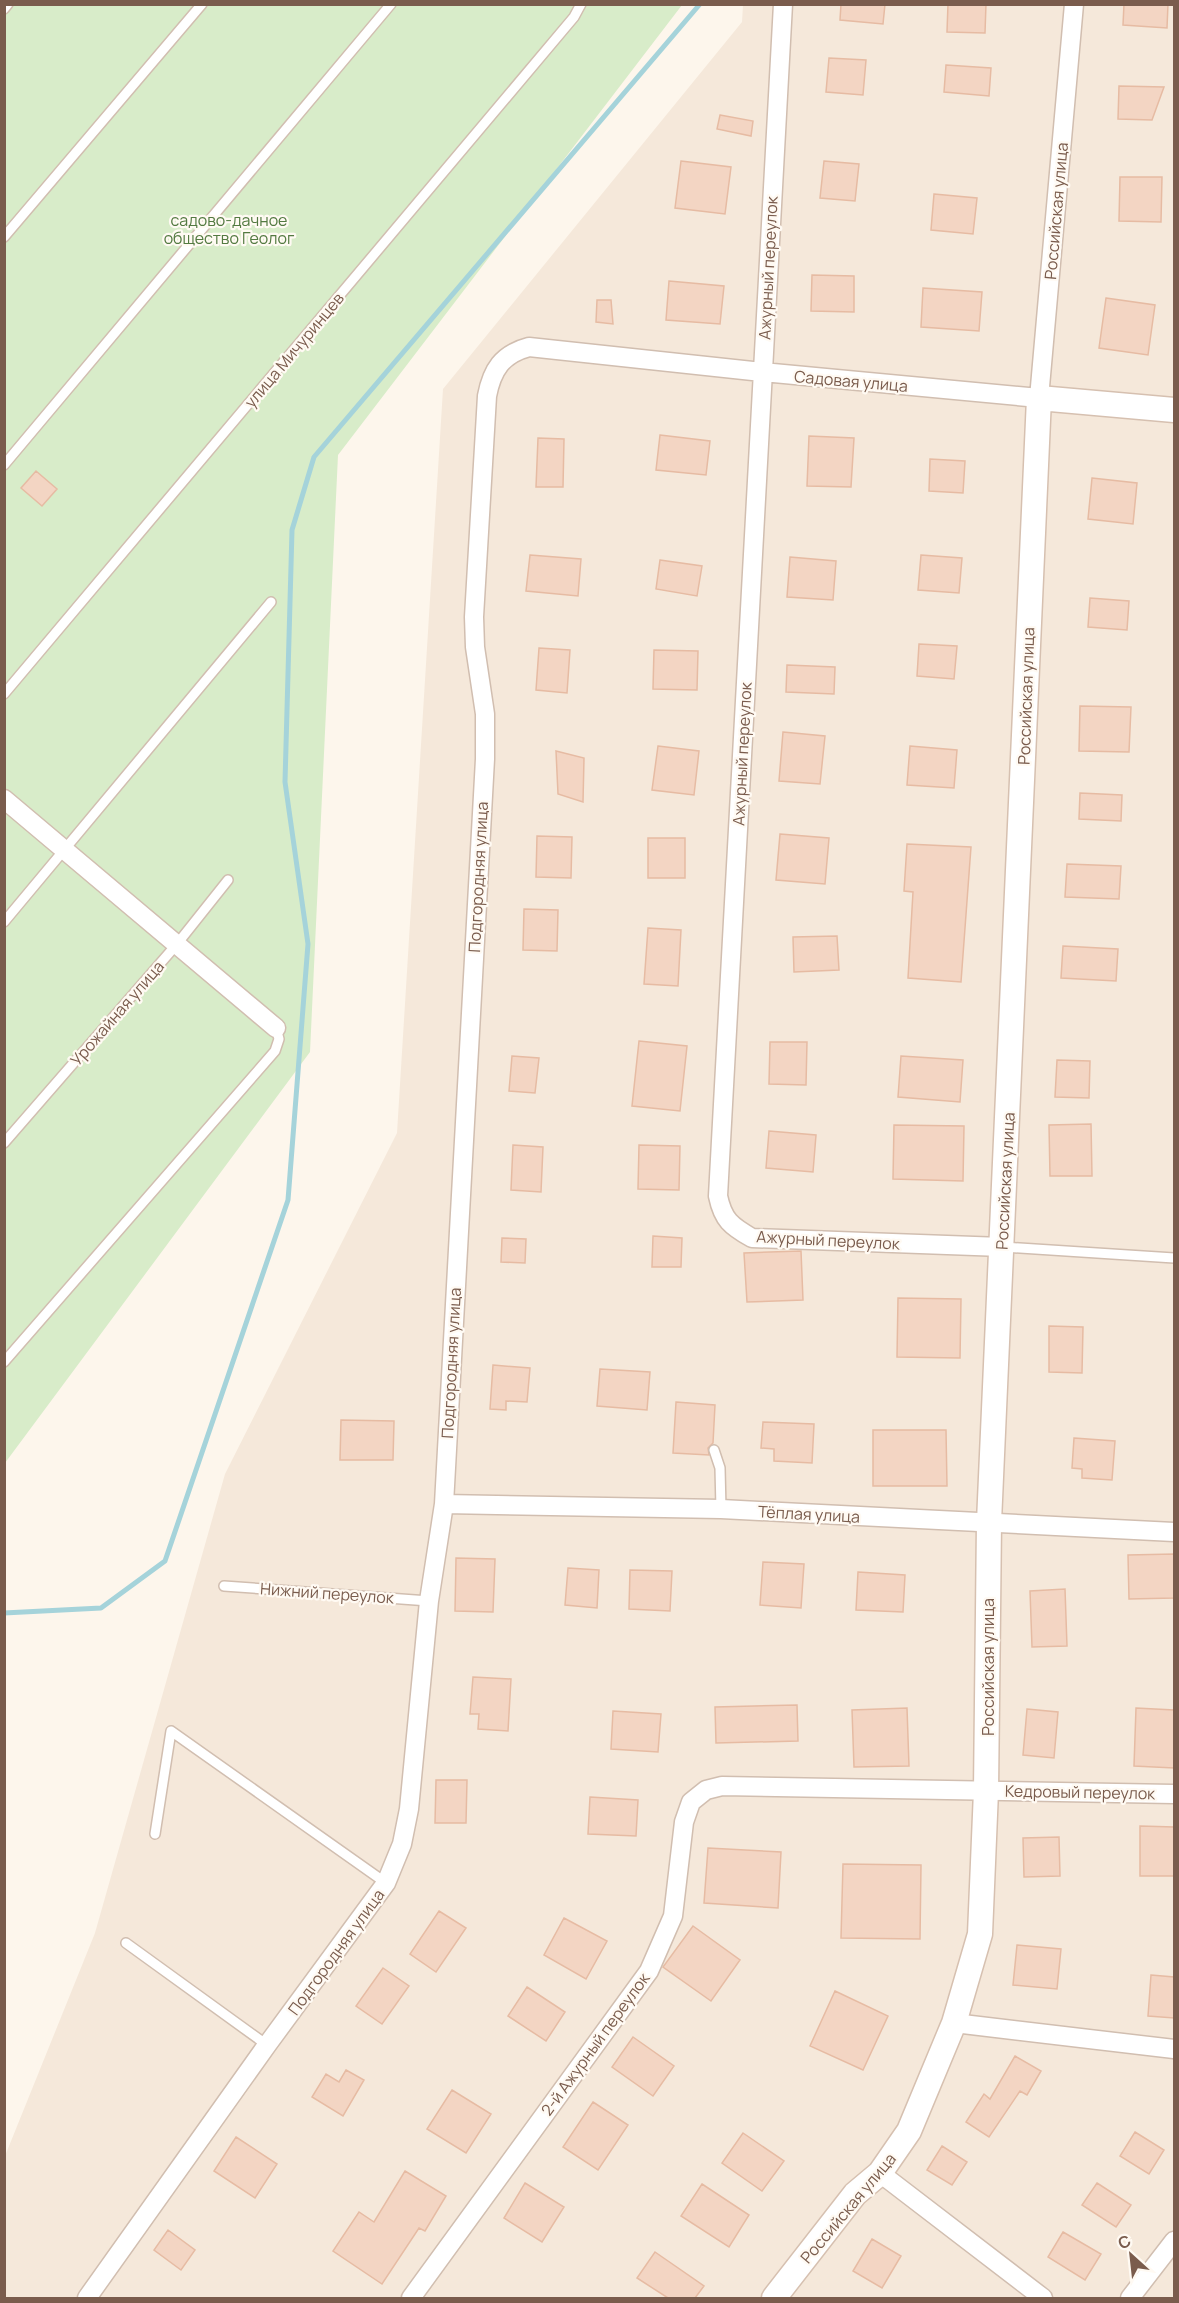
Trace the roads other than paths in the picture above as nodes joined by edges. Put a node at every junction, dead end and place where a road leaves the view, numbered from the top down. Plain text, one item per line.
1 (8, 4) edge
2 (202, 4) edge
3 (391, 4) edge
4 (581, 4) edge
5 (783, 4) edge
6 (1074, 4) edge
7 (4, 9) edge
8 (4, 237) edge
9 (529, 347) joint
10 (762, 372) junction
11 (1039, 398) junction
12 (1174, 410) edge
13 (4, 465) edge
14 (271, 602) dead end
15 (4, 694) edge
16 (4, 799) edge
17 (66, 850) junction
18 (228, 880) dead end
19 (4, 922) edge
20 (177, 944) junction
21 (276, 1028) joint
22 (4, 1143) edge
23 (1002, 1247) junction
24 (1174, 1258) edge
25 (4, 1362) edge
26 (714, 1450) dead end
27 (444, 1504) junction
28 (722, 1509) junction
29 (989, 1522) junction
30 (1174, 1532) edge
31 (224, 1586) dead end
32 (429, 1601) junction
33 (987, 1791) junction
34 (1174, 1794) edge
35 (155, 1834) dead end
36 (387, 1883) junction
37 (126, 1943) dead end
38 (954, 2023) junction
39 (267, 2045) junction
40 (1174, 2049) edge
41 (880, 2173) junction
42 (1174, 2241) edge
43 (87, 2298) edge
44 (411, 2298) edge
45 (774, 2298) edge
46 (1043, 2298) edge
47 (1130, 2298) edge

1 - 7 lane
2 - 8 lane
3 - 13 lane
4 - 15 lane, улица Мичуринцев
5 - 10 street, Ажурный переулок
6 - 11 street, Российская улица
9 - 10 street, Садовая улица
9 - 27 street, Подгородняя улица
10 - 11 street, Садовая улица
10 - 23 street, Ажурный переулок
11 - 12 street, Садовая улица
11 - 23 street, Российская улица
14 - 17 lane
16 - 17 street
17 - 19 lane
17 - 20 street
18 - 20 lane, Урожайная улица
20 - 21 street
20 - 22 lane, Урожайная улица
21 - 25 lane
23 - 24 lane
23 - 29 street, Российская улица
26 - 28 lane
27 - 28 street, Тёплая улица
27 - 32 street, Подгородняя улица
28 - 29 street, Тёплая улица
29 - 30 street, Тёплая улица
29 - 33 street, Российская улица
31 - 32 lane, Нижний переулок
32 - 36 street, Подгородняя улица
33 - 34 street, Кедровый переулок
33 - 38 street, Российская улица
33 - 44 street, 2-й Ажурный переулок
35 - 36 lane
36 - 39 street, Подгородняя улица
37 - 39 lane
38 - 40 street
38 - 41 street, Российская улица
39 - 43 street, Подгородняя улица
41 - 45 street, Российская улица
41 - 46 street
42 - 47 street

